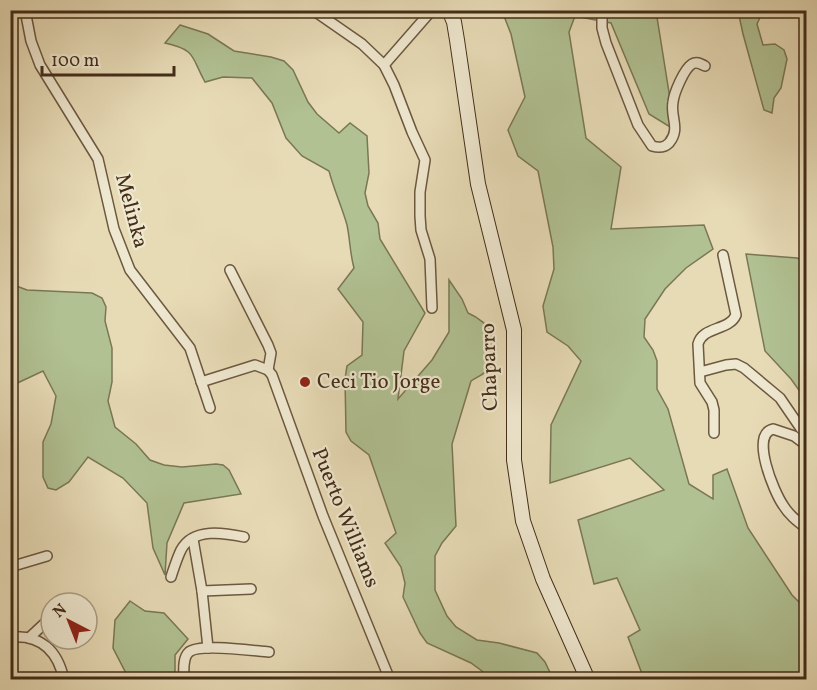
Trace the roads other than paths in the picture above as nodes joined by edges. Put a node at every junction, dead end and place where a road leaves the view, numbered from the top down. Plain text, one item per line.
1 (313, 10) edge
2 (432, 10) edge
3 (448, 10) edge
4 (605, 10) edge
5 (25, 14) edge
6 (384, 64) junction
7 (705, 66) dead end
8 (723, 255) dead end
9 (230, 270) dead end
10 (432, 308) dead end
11 (268, 370) junction
12 (700, 372) junction
13 (201, 382) junction
14 (210, 408) dead end
15 (714, 433) dead end
16 (807, 436) edge
17 (807, 445) edge
18 (807, 528) edge
19 (244, 537) dead end
20 (193, 539) junction
21 (47, 556) dead end
22 (10, 567) edge
23 (171, 577) dead end
24 (251, 590) dead end
25 (202, 591) junction
26 (39, 631) edge
27 (10, 637) edge
28 (33, 639) junction
29 (208, 648) junction
30 (269, 651) dead end
31 (64, 680) edge
32 (184, 680) edge
33 (390, 680) edge
34 (588, 680) edge

1 - 6 street
2 - 6 street
3 - 34 street, Chaparro
4 - 7 street
5 - 13 street, Melinka
6 - 10 street
8 - 12 street
9 - 11 street
11 - 13 street
11 - 33 street, Puerto Williams
12 - 15 street
12 - 16 street
13 - 14 street, Melinka
17 - 18 street
19 - 20 street
20 - 23 street
20 - 25 street
21 - 22 street
24 - 25 street
25 - 29 street
26 - 28 street
27 - 28 street
28 - 31 street
29 - 30 street
29 - 32 street

